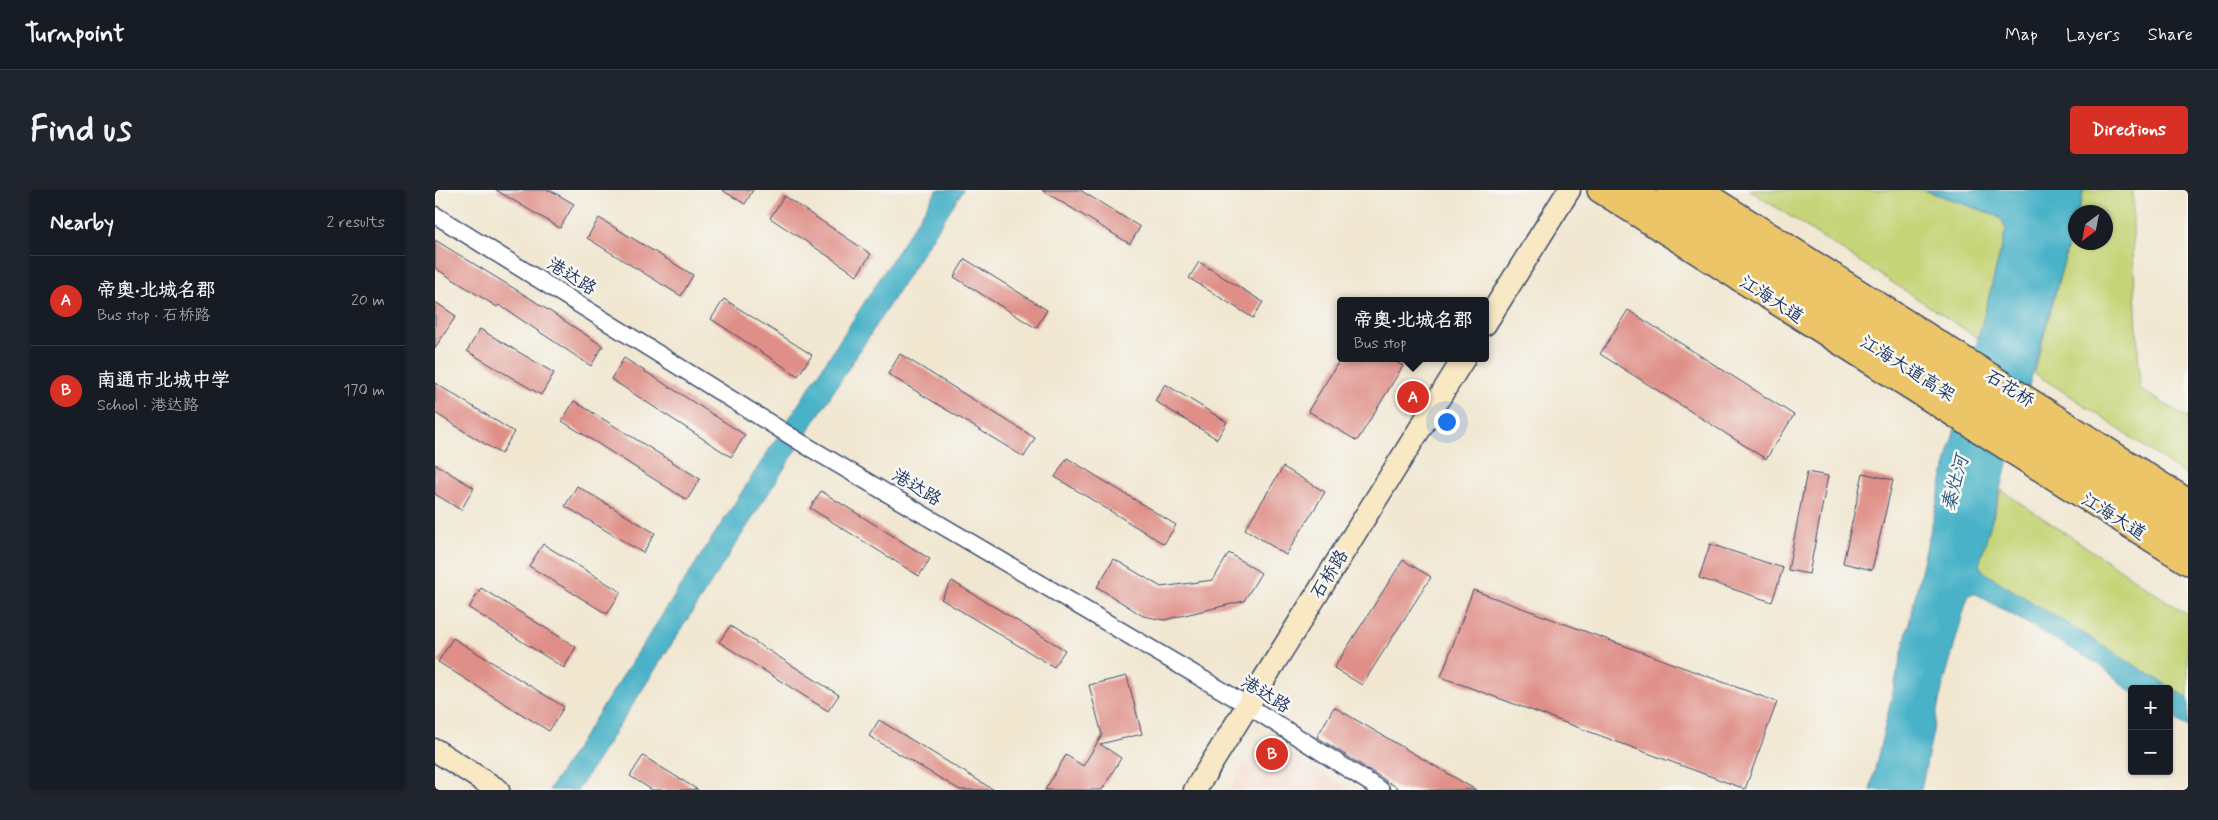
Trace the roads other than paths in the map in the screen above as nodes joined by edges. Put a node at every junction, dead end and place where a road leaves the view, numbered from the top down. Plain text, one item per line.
1 (1554, 190) edge
2 (1569, 190) edge
3 (1600, 190) edge
4 (1627, 190) edge
5 (1671, 190) edge
6 (1698, 190) edge
7 (435, 215) edge
8 (1487, 297) edge
9 (1489, 318) edge
10 (1446, 362) edge
11 (1461, 362) edge
12 (2188, 502) edge
13 (2188, 518) edge
14 (2188, 547) edge
15 (2188, 562) edge
16 (1242, 702) junction
17 (435, 750) edge
18 (498, 790) edge
19 (1180, 790) edge
20 (1195, 790) edge
21 (1381, 790) edge

1 - 8 main road
2 - 9 main road
3 - 15 main road, 江海大道
4 - 14 highway, 江海大道高架
5 - 13 highway, 江海大道高架
6 - 12 main road, 石花桥
7 - 16 street, 港达路
10 - 16 main road, 石桥路
11 - 16 main road, 石桥路
16 - 19 main road, 石桥路
16 - 20 main road, 石桥路
16 - 21 street, 港达路
17 - 18 main road

